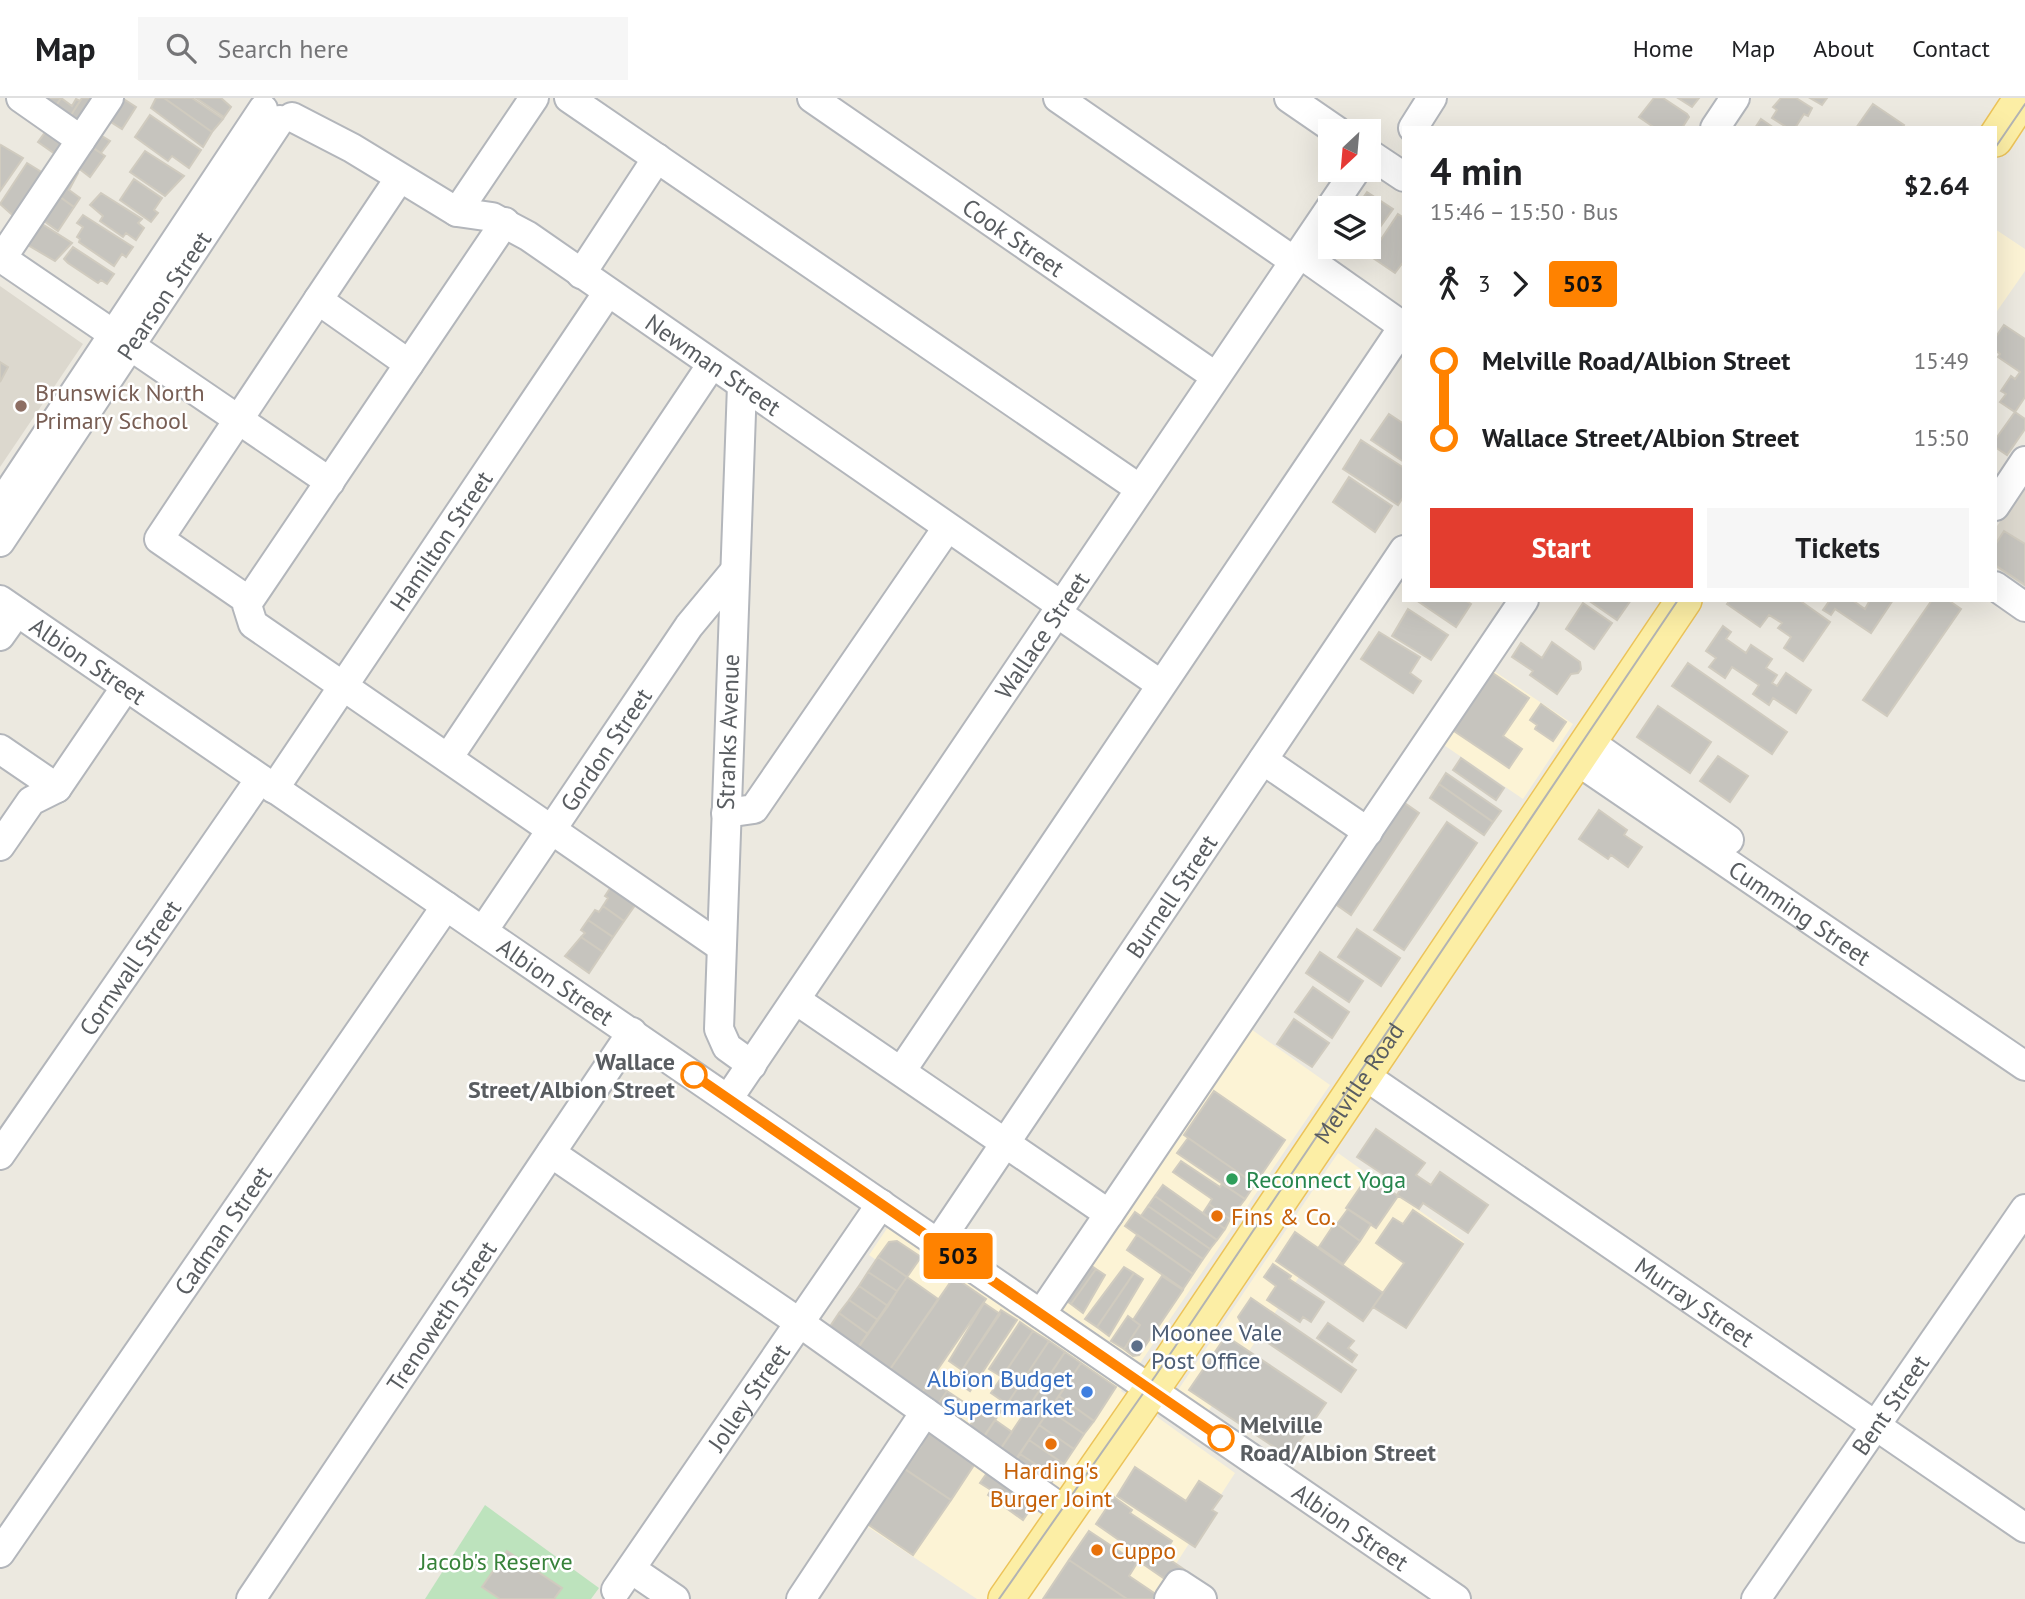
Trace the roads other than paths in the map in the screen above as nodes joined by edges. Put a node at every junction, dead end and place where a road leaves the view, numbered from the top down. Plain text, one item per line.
1 (21, 98) edge
2 (109, 98) edge
3 (534, 98) edge
4 (569, 98) edge
5 (812, 98) edge
6 (1058, 98) edge
7 (1289, 98) edge
8 (1432, 98) edge
9 (1735, 98) edge
10 (2022, 98) edge
11 (277, 105) edge
12 (1320, 119) edge
13 (1414, 126) edge
14 (1716, 126) edge
15 (1997, 136) edge
16 (81, 140) junction
17 (1402, 145) edge
18 (657, 158) junction
19 (1387, 165) edge
20 (399, 178) junction
21 (1348, 182) edge
22 (457, 212) junction
23 (505, 222) junction
24 (1296, 257) junction
25 (1, 258) edge
26 (581, 274) junction
27 (608, 292) junction
28 (318, 300) junction
29 (1402, 326) edge
30 (1402, 328) edge
31 (122, 341) junction
32 (409, 364) junction
33 (712, 364) junction
34 (1215, 376) junction
35 (742, 385) junction
36 (239, 420) junction
37 (2025, 461) edge
38 (330, 482) junction
39 (1140, 489) junction
40 (1997, 503) edge
41 (0, 505) edge
42 (947, 528) junction
43 (0, 542) edge
44 (1402, 553) edge
45 (733, 573) junction
46 (1997, 587) edge
47 (249, 601) junction
48 (1523, 602) edge
49 (1683, 602) edge
50 (8, 606) edge
51 (2025, 607) edge
52 (1060, 609) junction
53 (0, 636) edge
54 (1160, 684) junction
55 (344, 686) junction
56 (125, 688) junction
57 (0, 749) edge
58 (1582, 750) junction
59 (448, 758) junction
60 (1263, 760) junction
61 (267, 784) junction
62 (57, 788) junction
63 (726, 813) junction
64 (552, 829) junction
65 (1368, 832) junction
66 (0, 846) edge
67 (446, 906) junction
68 (483, 931) junction
69 (720, 946) junction
70 (1919, 982) junction
71 (796, 1000) junction
72 (632, 1032) junction
73 (2025, 1045) edge
74 (751, 1065) junction
75 (2025, 1066) edge
76 (902, 1070) junction
77 (1364, 1075) junction
78 (728, 1099) junction
79 (1006, 1143) junction
80 (551, 1153) junction
81 (0, 1156) edge
82 (881, 1204) junction
83 (2025, 1209) edge
84 (1109, 1214) junction
85 (938, 1243) junction
86 (1041, 1314) junction
87 (800, 1323) junction
88 (1151, 1390) junction
89 (925, 1412) junction
90 (1876, 1426) junction
91 (1066, 1512) junction
92 (2025, 1528) edge
93 (0, 1553) edge
94 (251, 1599) edge
95 (675, 1599) edge
96 (801, 1599) edge
97 (1006, 1599) edge
98 (1169, 1599) edge
99 (1202, 1599) edge
100 (1456, 1599) edge
101 (1756, 1599) edge

1 - 16 street
2 - 16 street
3 - 22 street
4 - 18 street
5 - 34 street, Cook Street
6 - 24 street
7 - 12 street
8 - 13 street
9 - 14 street
10 - 15 main road
11 - 20 street, Newman Street
11 - 31 street, Pearson Street
16 - 25 street
17 - 19 street
18 - 26 street
18 - 39 street
20 - 22 street, Newman Street
20 - 28 street
21 - 24 street, Wallace Street
22 - 23 street, Newman Street
23 - 26 street, Newman Street
23 - 32 street
24 - 29 street
24 - 34 street, Wallace Street
25 - 31 street
26 - 27 street, Newman Street
27 - 33 street, Newman Street
27 - 55 street, Hamilton Street
28 - 32 street
28 - 36 street
30 - 54 street
31 - 36 street
31 - 41 street, Pearson Street
31 - 43 street, Pearson Street
32 - 38 street
33 - 35 street, Newman Street
33 - 59 street
34 - 39 street, Wallace Street
35 - 42 street, Newman Street
35 - 45 street, Stranks Avenue
36 - 38 street
36 - 47 street
37 - 40 street
38 - 47 street
39 - 52 street, Wallace Street
42 - 52 street, Newman Street
42 - 63 street
44 - 60 street, Burnell Street
45 - 63 street, Stranks Avenue
45 - 64 street, Gordon Street
46 - 51 street
47 - 55 street
48 - 65 street
49 - 58 main road, Melville Road
50 - 53 street
50 - 56 street, Albion Street
52 - 54 street, Newman Street
52 - 71 street, Wallace Street
54 - 76 street
55 - 59 street
55 - 61 street, Hamilton Street
56 - 61 street, Albion Street
56 - 62 street
57 - 62 street
58 - 70 street, Cumming Street
58 - 77 main road, Melville Road
59 - 64 street
60 - 65 street
60 - 79 street, Burnell Street
61 - 67 street, Albion Street
61 - 81 street, Cornwall Street
62 - 66 street
63 - 69 street, Stranks Avenue
64 - 68 street, Gordon Street
64 - 69 street
65 - 84 street
67 - 68 street, Albion Street
67 - 93 street, Cadman Street
68 - 72 street, Albion Street
69 - 74 street, Stranks Avenue
70 - 73 street, Cumming Street
70 - 75 street, Cumming Street
71 - 74 street, Wallace Street
71 - 76 street
72 - 78 street, Albion Street
72 - 80 street, Trenoweth Street
74 - 78 street, Wallace Street
76 - 79 street
77 - 88 main road, Melville Road
77 - 90 street, Murray Street
78 - 82 street, Albion Street
79 - 84 street
79 - 85 street, Burnell Street
80 - 87 street
80 - 94 street, Trenoweth Street
82 - 85 street, Albion Street
82 - 87 street, Jolley Street
83 - 90 street, Bent Street
84 - 86 street
85 - 86 street, Albion Street
86 - 88 street, Albion Street
87 - 89 street
87 - 95 street, Jolley Street
88 - 91 main road, Melville Road
88 - 100 street, Albion Street
89 - 91 street
89 - 96 street
90 - 92 street, Murray Street
90 - 101 street, Bent Street
91 - 97 main road, Melville Road
98 - 99 street

